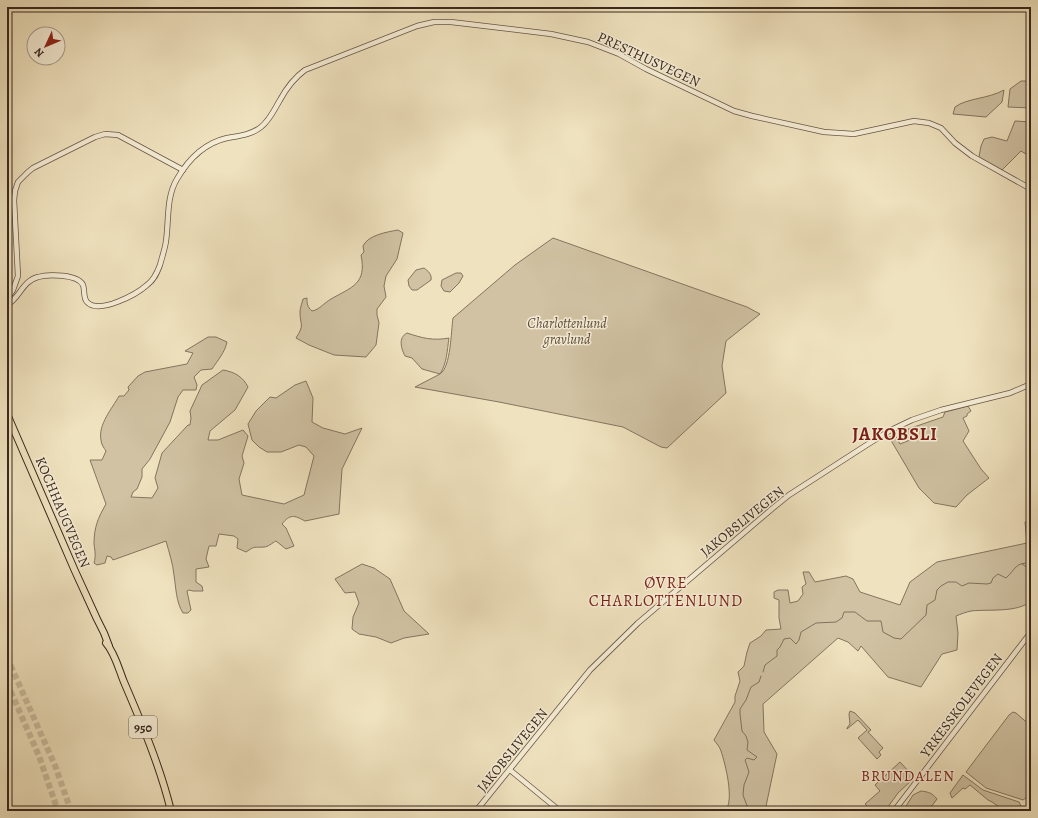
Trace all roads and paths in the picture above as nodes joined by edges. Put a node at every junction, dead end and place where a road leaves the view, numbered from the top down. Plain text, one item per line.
1 (183, 170) junction
2 (1031, 189) edge
3 (7, 299) edge
4 (7, 305) edge
5 (1031, 384) edge
6 (7, 414) edge
7 (1031, 632) edge
8 (510, 770) junction
9 (170, 811) edge
10 (476, 811) edge
11 (560, 811) edge
12 (894, 811) edge

1 - 2 street, PRESTHUSVEGEN
1 - 3 street
1 - 4 street, PRESTHUSVEGEN
5 - 8 street, JAKOBSLIVEGEN
6 - 9 main road, KOCHHAUGVEGEN / 950
7 - 12 street, YRKESSKOLEVEGEN
8 - 10 street, JAKOBSLIVEGEN
8 - 11 street

